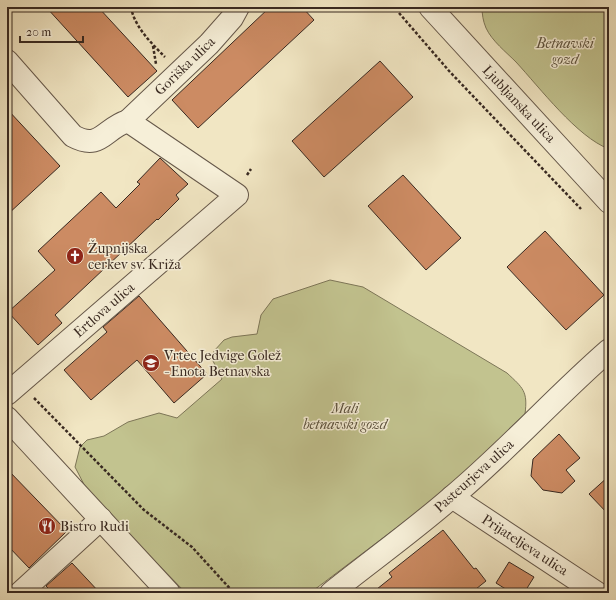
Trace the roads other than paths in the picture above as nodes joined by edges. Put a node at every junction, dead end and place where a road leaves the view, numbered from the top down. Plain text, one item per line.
1 (238, 7) edge
2 (430, 7) edge
3 (7, 61) edge
4 (128, 121) junction
5 (609, 202) edge
6 (609, 350) edge
7 (7, 394) edge
8 (7, 418) edge
9 (452, 497) junction
10 (102, 519) junction
11 (20, 593) edge
12 (169, 593) edge
13 (331, 593) edge
14 (597, 593) edge

1 - 4 street, Goriška ulica
2 - 5 street, Ljubljanska ulica
3 - 4 street, Goriška ulica
4 - 7 street, Ertlova ulica
6 - 9 street, Pasteurjeva ulica
8 - 10 street
9 - 13 street, Pasteurjeva ulica
9 - 14 street, Prijateljeva ulica
10 - 11 street
10 - 12 street

